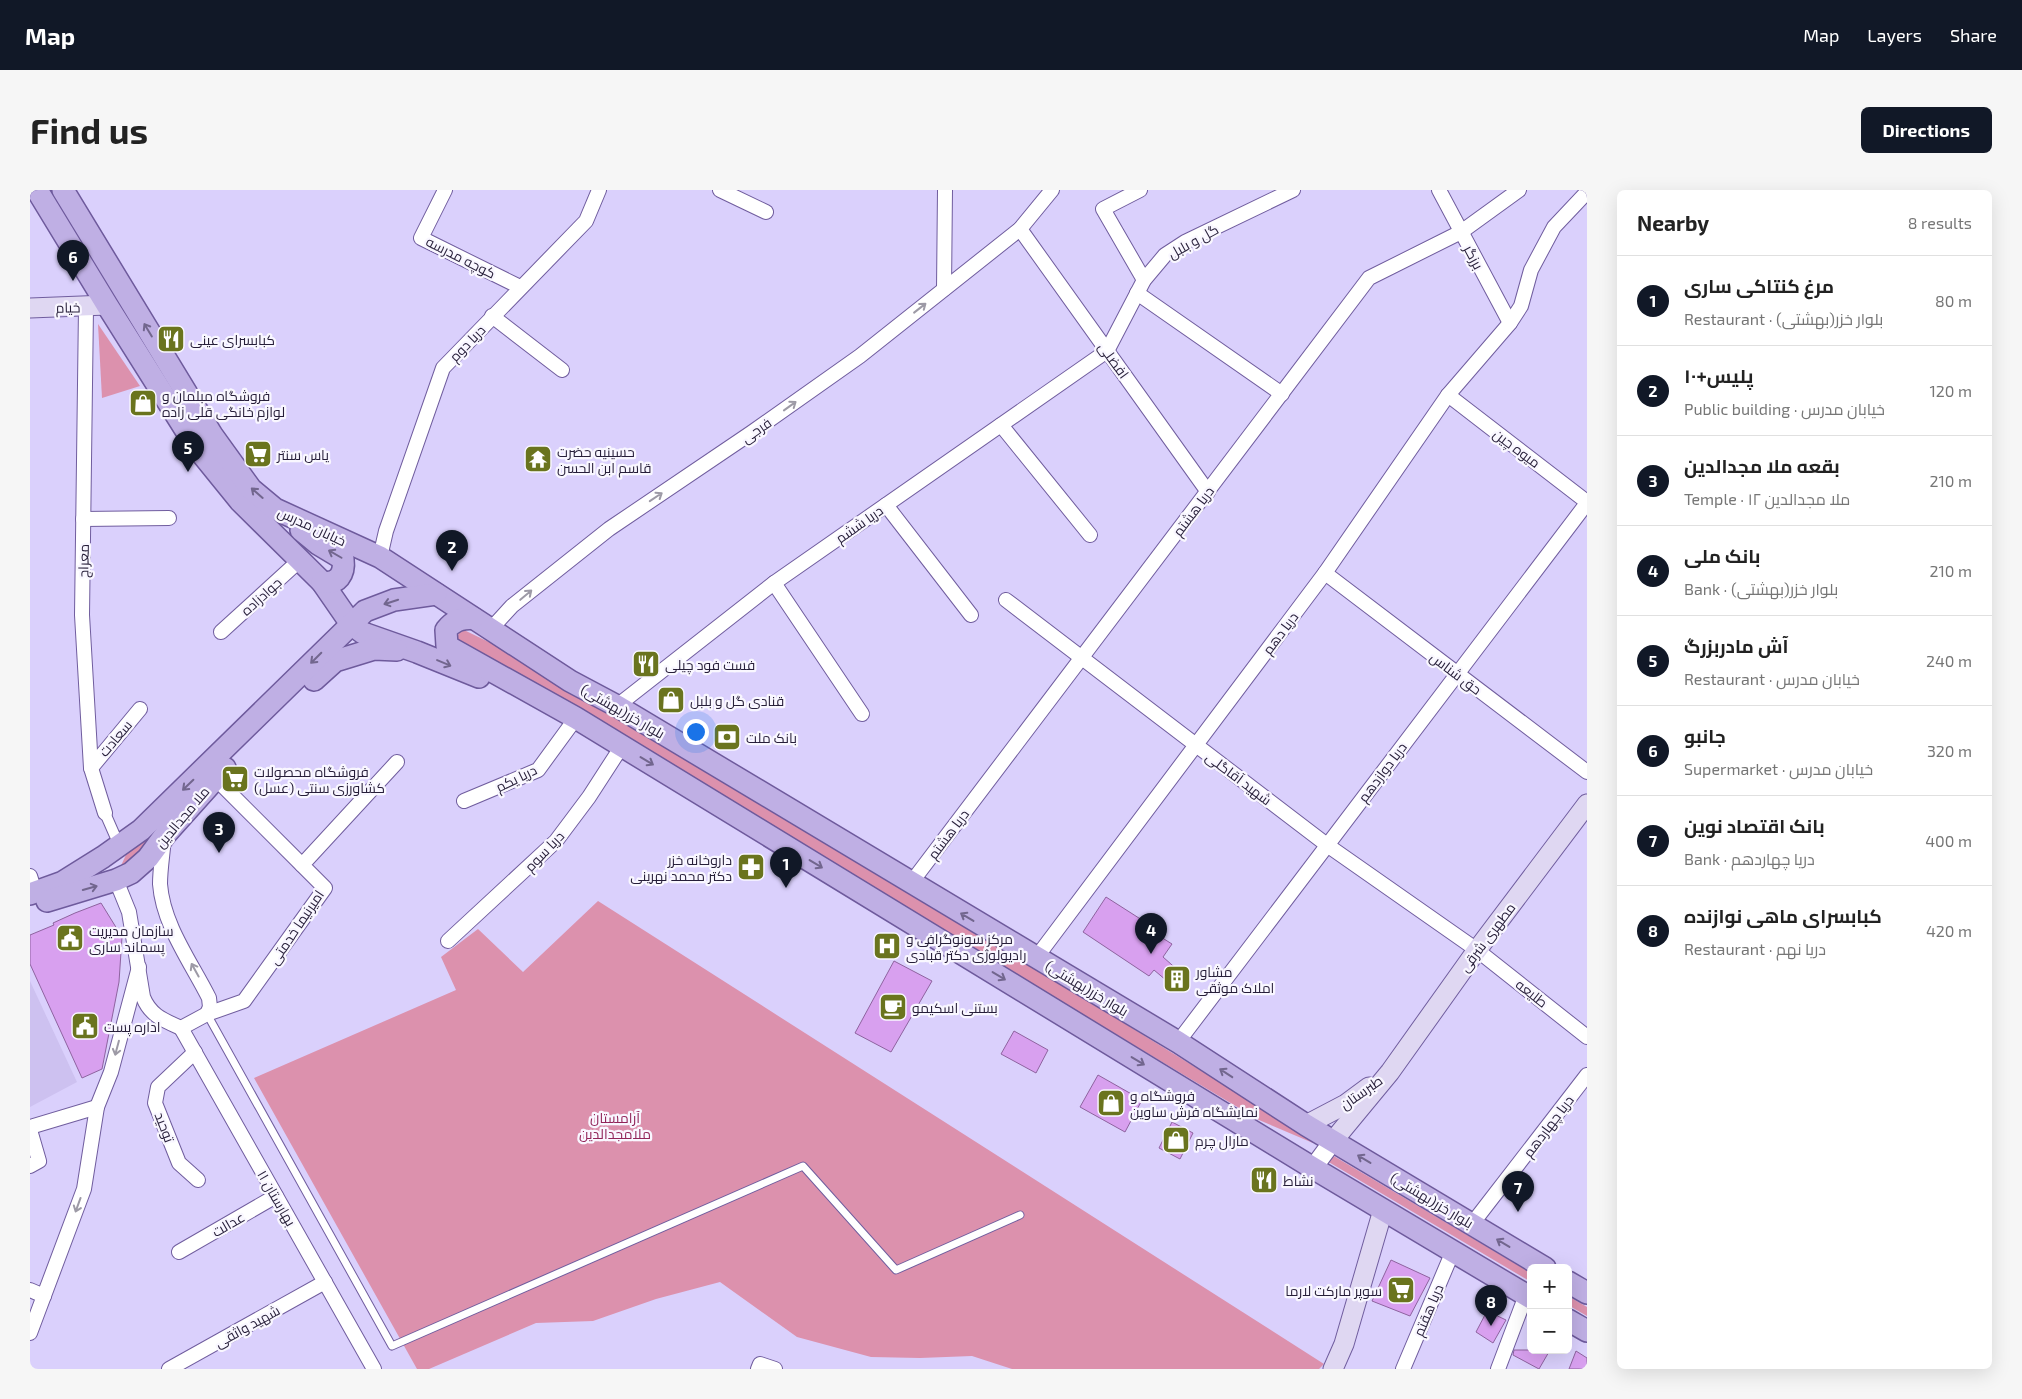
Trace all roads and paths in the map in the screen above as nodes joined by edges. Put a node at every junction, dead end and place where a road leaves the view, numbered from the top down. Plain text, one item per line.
1 (37, 190) edge
2 (63, 190) edge
3 (445, 190) edge
4 (599, 190) edge
5 (720, 190) edge
6 (945, 190) edge
7 (1052, 190) edge
8 (1140, 190) edge
9 (1293, 190) edge
10 (1439, 190) edge
11 (1519, 190) edge
12 (1581, 193) edge
13 (766, 212) dead end
14 (1020, 229) junction
15 (1461, 232) junction
16 (1144, 280) junction
17 (520, 287) junction
18 (944, 289) junction
19 (1137, 293) junction
20 (107, 306) junction
21 (86, 307) junction
22 (30, 308) edge
23 (492, 316) junction
24 (1510, 323) junction
25 (1107, 351) junction
26 (562, 370) dead end
27 (1282, 394) junction
28 (1448, 395) junction
29 (1001, 425) junction
30 (1208, 492) junction
31 (1587, 502) edge
32 (886, 505) junction
33 (275, 509) junction
34 (169, 518) dead end
35 (83, 519) junction
36 (1090, 535) dead end
37 (380, 557) junction
38 (300, 560) junction
39 (1325, 573) junction
40 (322, 582) junction
41 (774, 583) junction
42 (436, 594) junction
43 (1006, 600) dead end
44 (971, 616) dead end
45 (473, 618) junction
46 (351, 624) junction
47 (492, 629) junction
48 (221, 632) dead end
49 (417, 652) junction
50 (1082, 658) junction
51 (1457, 674) junction
52 (617, 706) junction
53 (140, 709) dead end
54 (862, 714) dead end
55 (576, 718) junction
56 (1195, 744) junction
57 (622, 746) junction
58 (396, 762) dead end
59 (91, 768) junction
60 (1587, 772) edge
61 (215, 778) junction
62 (464, 801) dead end
63 (1587, 804) edge
64 (105, 813) joint
65 (165, 835) junction
66 (1327, 845) junction
67 (111, 851) junction
68 (302, 864) junction
69 (116, 880) junction
70 (911, 883) junction
71 (31, 893) edge
72 (448, 940) dead end
73 (1477, 950) junction
74 (1036, 958) junction
75 (139, 967) junction
76 (208, 1014) junction
77 (181, 1028) junction
78 (1587, 1037) edge
79 (1178, 1042) junction
80 (195, 1052) junction
81 (1390, 1072) junction
82 (1587, 1075) edge
83 (97, 1107) junction
84 (1306, 1124) junction
85 (30, 1128) edge
86 (1333, 1141) junction
87 (30, 1166) edge
88 (1313, 1168) junction
89 (198, 1180) dead end
90 (276, 1196) junction
91 (1383, 1210) junction
92 (1020, 1215) dead end
93 (1472, 1224) junction
94 (1452, 1251) junction
95 (179, 1252) dead end
96 (1538, 1264) edge
97 (325, 1282) junction
98 (1572, 1284) edge
99 (30, 1290) edge
100 (1587, 1293) edge
101 (1527, 1295) edge
102 (44, 1296) junction
103 (1527, 1298) edge
104 (1572, 1322) edge
105 (1587, 1331) edge
106 (30, 1333) edge
107 (170, 1369) edge
108 (374, 1369) edge
109 (758, 1369) edge
110 (775, 1369) edge
111 (1333, 1369) edge
112 (1403, 1369) edge
113 (1498, 1369) edge

1 - 20 main road, خیابان مدرس
33 -> 2 main road, خیابان مدرس
3 - 17 street, کوچه مدرسه
4 - 17 street, دریا دوم
5 - 13 street
6 - 18 street
7 - 14 street, فرجی
8 - 16 street
9 - 16 street, گل و بلبل
10 - 15 street, برزگر
11 - 15 street, دریا هشتم
12 - 24 street, دریا دهم
14 - 18 street, فرجی
14 - 25 street, افضلی
15 - 24 street, برزگر
15 - 27 street, دریا هشتم
16 - 19 street, گل و بلبل
17 - 23 street, دریا دوم
47 -> 18 street, فرجی
19 - 25 street, گل و بلبل
19 - 27 street
20 - 21 main road, خیام
20 - 38 main road, خیابان مدرس
21 - 22 main road, خیام
21 - 35 street, معراج
23 - 26 street
23 - 37 street, دریا دوم
24 - 28 street, دریا دهم
25 - 29 street, دریا ششم
25 - 30 street, افضلی
27 - 30 street, دریا هشتم
28 - 31 street, میوه چین
28 - 39 street, دریا دهم
29 - 32 street, دریا ششم
29 - 36 street
30 - 50 street, دریا هشتم
31 - 51 street, دریا دوازدهم
32 - 41 street, دریا ششم
32 - 44 street
33 - 37 main road, خیابان مدرس
40 -> 33 main road
34 - 35 street
35 - 59 street, معراج
37 - 42 main road, خیابان مدرس
38 - 40 main road, خیابان مدرس
38 - 48 street, جوادزاده
39 - 51 street, حق شناس
39 - 56 street, دریا دهم
40 - 46 main road, خیابان مدرس
41 - 52 street, دریا ششم
41 - 54 street
42 - 45 main road, خیابان مدرس
42 -> 46 main road, ملا مجدالدین
43 - 50 street, شهید آقاگلی
45 - 47 main road, بلوار خزر(بهشتی)
45 - 55 main road
46 - 49 main road
46 -> 67 main road, ملا مجدالدین
47 - 52 main road, بلوار خزر(بهشتی)
49 -> 55 main road
49 - 61 main road, ملا مجدالدین
50 - 56 street, شهید آقاگلی
50 - 70 street, دریا هشتم
51 - 60 street, حق شناس
51 - 66 street, دریا دوازدهم
52 - 70 main road, بلوار خزر(بهشتی)
53 - 59 street, سعادت
55 - 57 main road
55 - 62 street, دریا یکم
56 - 66 street, شهید آقاگلی
56 - 74 street, دریا دهم
57 - 72 street, دریا سوم
57 -> 88 main road
58 - 68 street
59 - 64 street, معراج
61 - 65 main road, ملا مجدالدین
61 - 68 street
63 - 73 main road, مطهری شرقی
64 - 67 street
65 - 69 main road, ملا مجدالدین
76 -> 65 street
66 - 73 street, شهید آقاگلی
66 - 79 street, دریا دوازدهم
67 - 69 main road
67 - 71 main road, ملا مجدالدین
68 - 76 street, امیرنیما خدمتی
71 -> 69 main road, ملا مجدالدین
69 - 75 street
74 -> 70 main road, بلوار خزر(بهشتی)
73 - 78 street, طلیعه
73 - 81 main road, مطهری شرقی
74 - 79 main road, بلوار خزر(بهشتی)
75 - 77 street
75 -> 83 street
76 - 77 street
76 - 92 lane
77 - 80 street, بهارستان ۱۱
84 -> 79 main road, بلوار خزر(بهشتی)
80 - 89 street, توحید
80 - 90 street, بهارستان ۱۱
81 - 84 main road, طبرستان
81 - 86 main road, طبرستان
82 - 93 street, دریا چهاردهم
83 - 85 street
83 -> 102 street
84 - 86 main road, بلوار خزر(بهشتی)
85 - 87 street
86 - 88 street
93 -> 86 main road, بلوار خزر(بهشتی)
88 - 91 main road
90 - 95 street, عدالت
90 - 97 street, بهارستان ۱۱
91 - 94 main road
91 - 111 main road
96 -> 93 main road, بلوار خزر(بهشتی)
94 - 101 main road
94 - 112 street, دریا هقتم
97 - 107 street, شهید واثقی
97 - 108 street, بهارستان ۱۱
98 - 100 main road
99 - 102 street
102 - 106 street
103 - 113 street
104 - 105 main road
109 - 110 street

